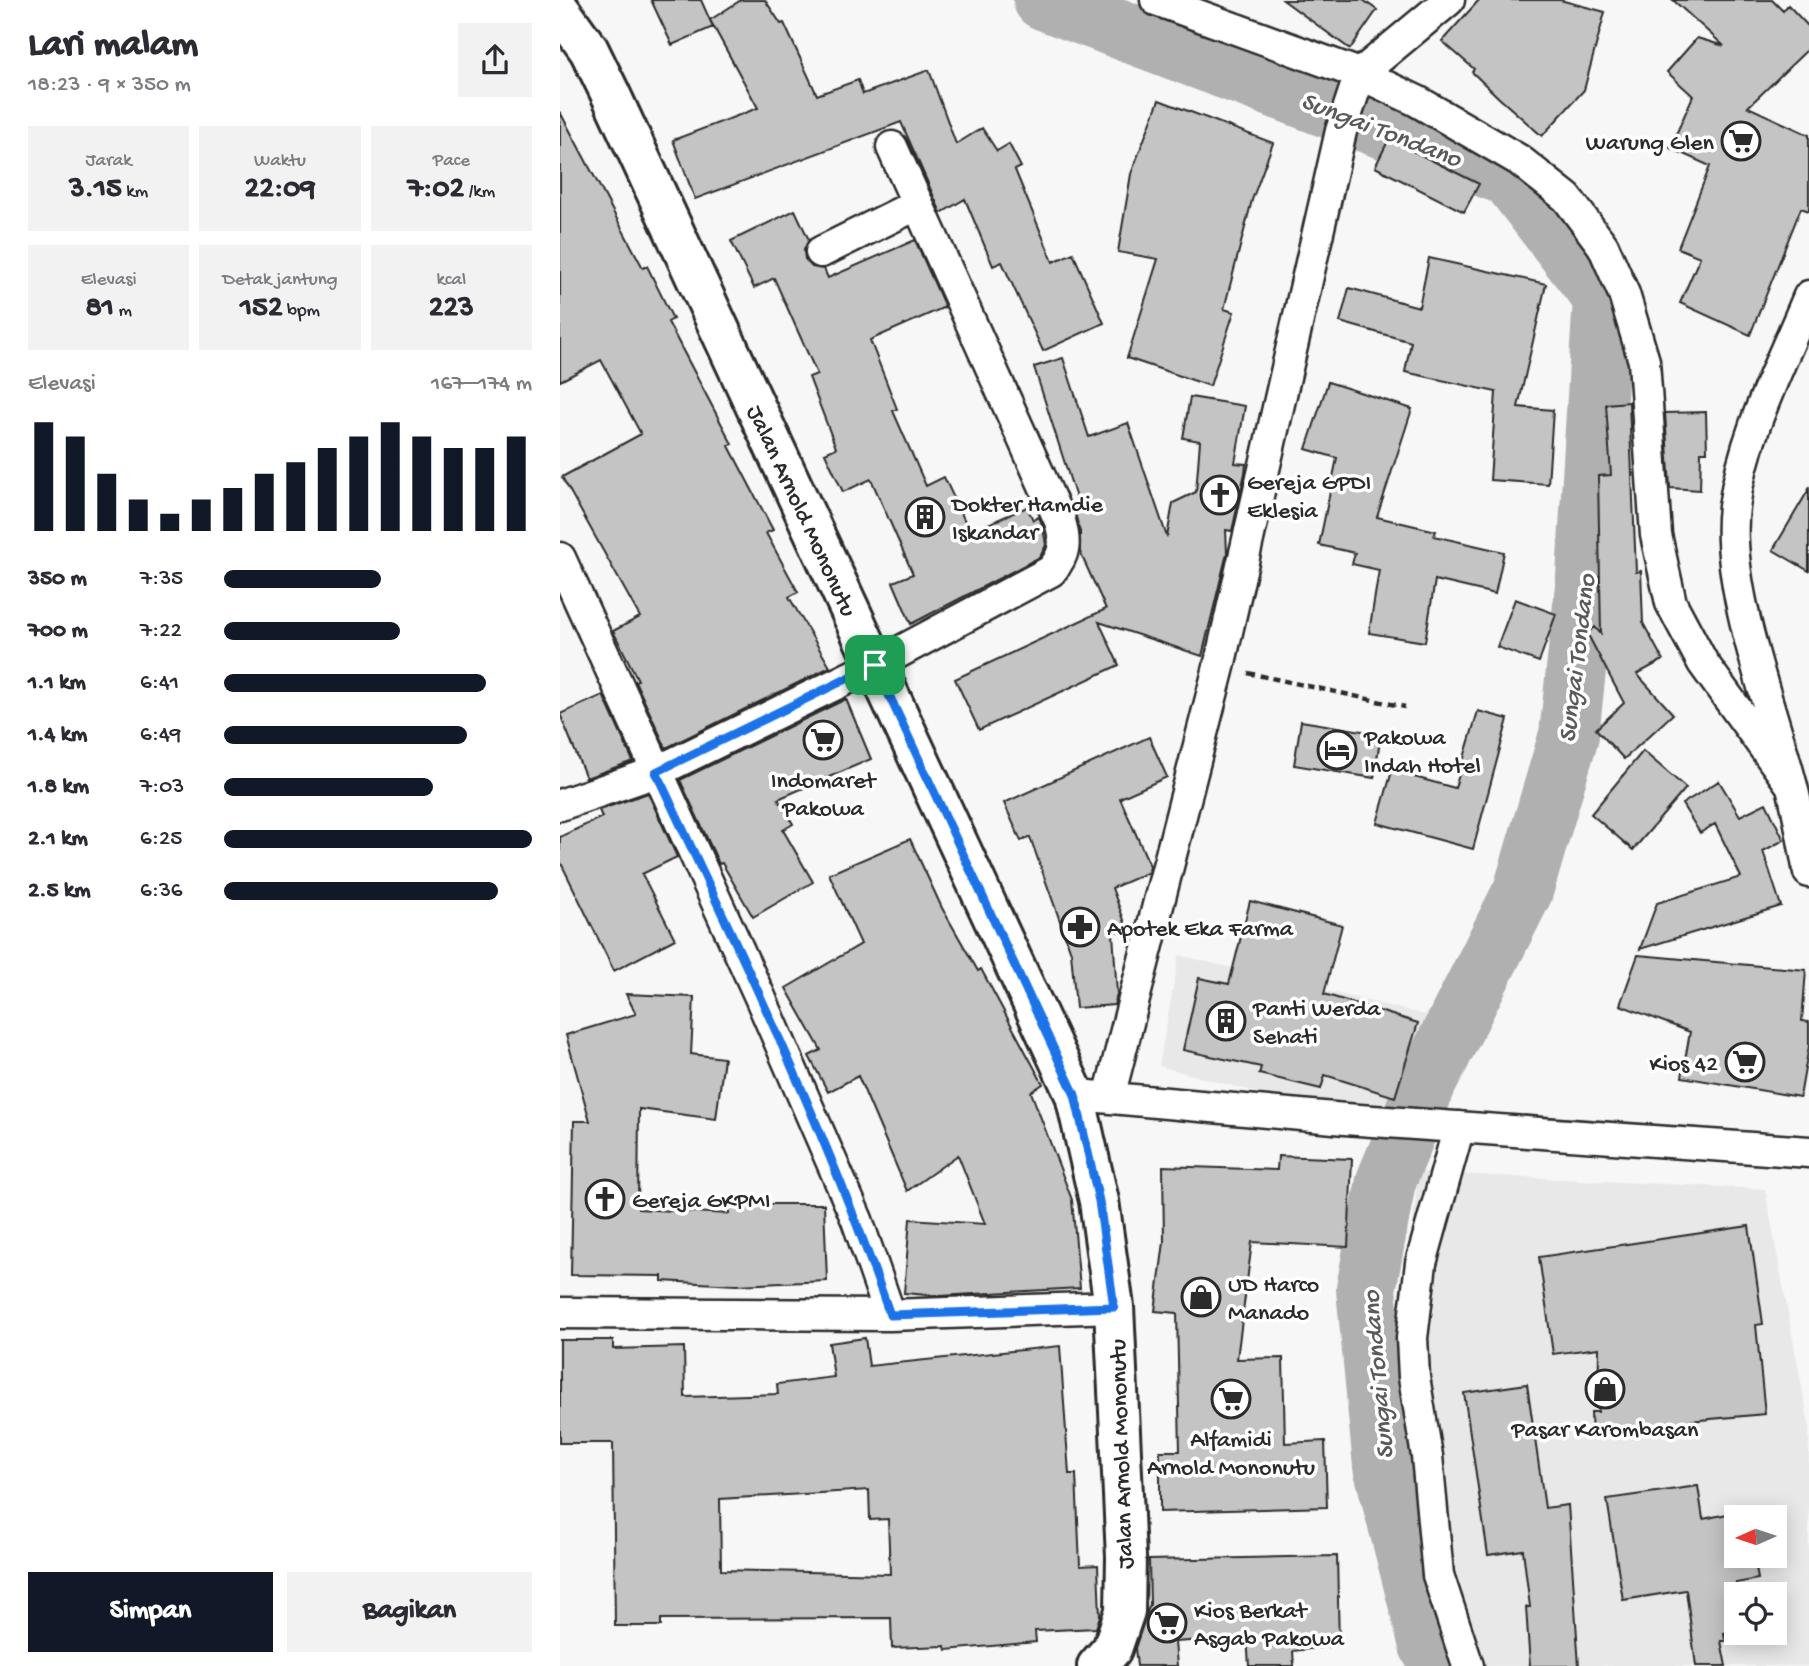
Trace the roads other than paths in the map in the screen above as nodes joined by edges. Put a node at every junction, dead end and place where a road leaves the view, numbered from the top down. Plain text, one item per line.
1 (1156, 0) edge
2 (1449, 0) edge
3 (560, 10) edge
4 (1357, 79) junction
5 (892, 147) dead end
6 (918, 204) junction
7 (821, 251) dead end
8 (1809, 296) edge
9 (560, 558) edge
10 (875, 665) junction
11 (656, 772) junction
12 (1792, 786) junction
13 (560, 805) edge
14 (1809, 872) edge
15 (1092, 1096) junction
16 (1455, 1127) junction
17 (1809, 1152) edge
18 (1114, 1307) junction
19 (560, 1313) edge
20 (890, 1315) junction
21 (1109, 1660) edge
22 (1468, 1666) edge

1 - 4 street
2 - 4 street
3 - 10 street, Jalan Arnold Mononutu
4 - 12 street
4 - 15 street
5 - 6 street
6 - 7 street
6 - 10 street
8 - 12 street
9 - 11 street
10 - 11 street
10 - 15 street, Jalan Arnold Mononutu
11 - 13 street
11 - 20 street
12 - 14 street
15 - 16 street
15 - 18 street, Jalan Arnold Mononutu
16 - 17 street
16 - 22 street
18 - 20 street
18 - 21 street, Jalan Arnold Mononutu
19 - 20 street

